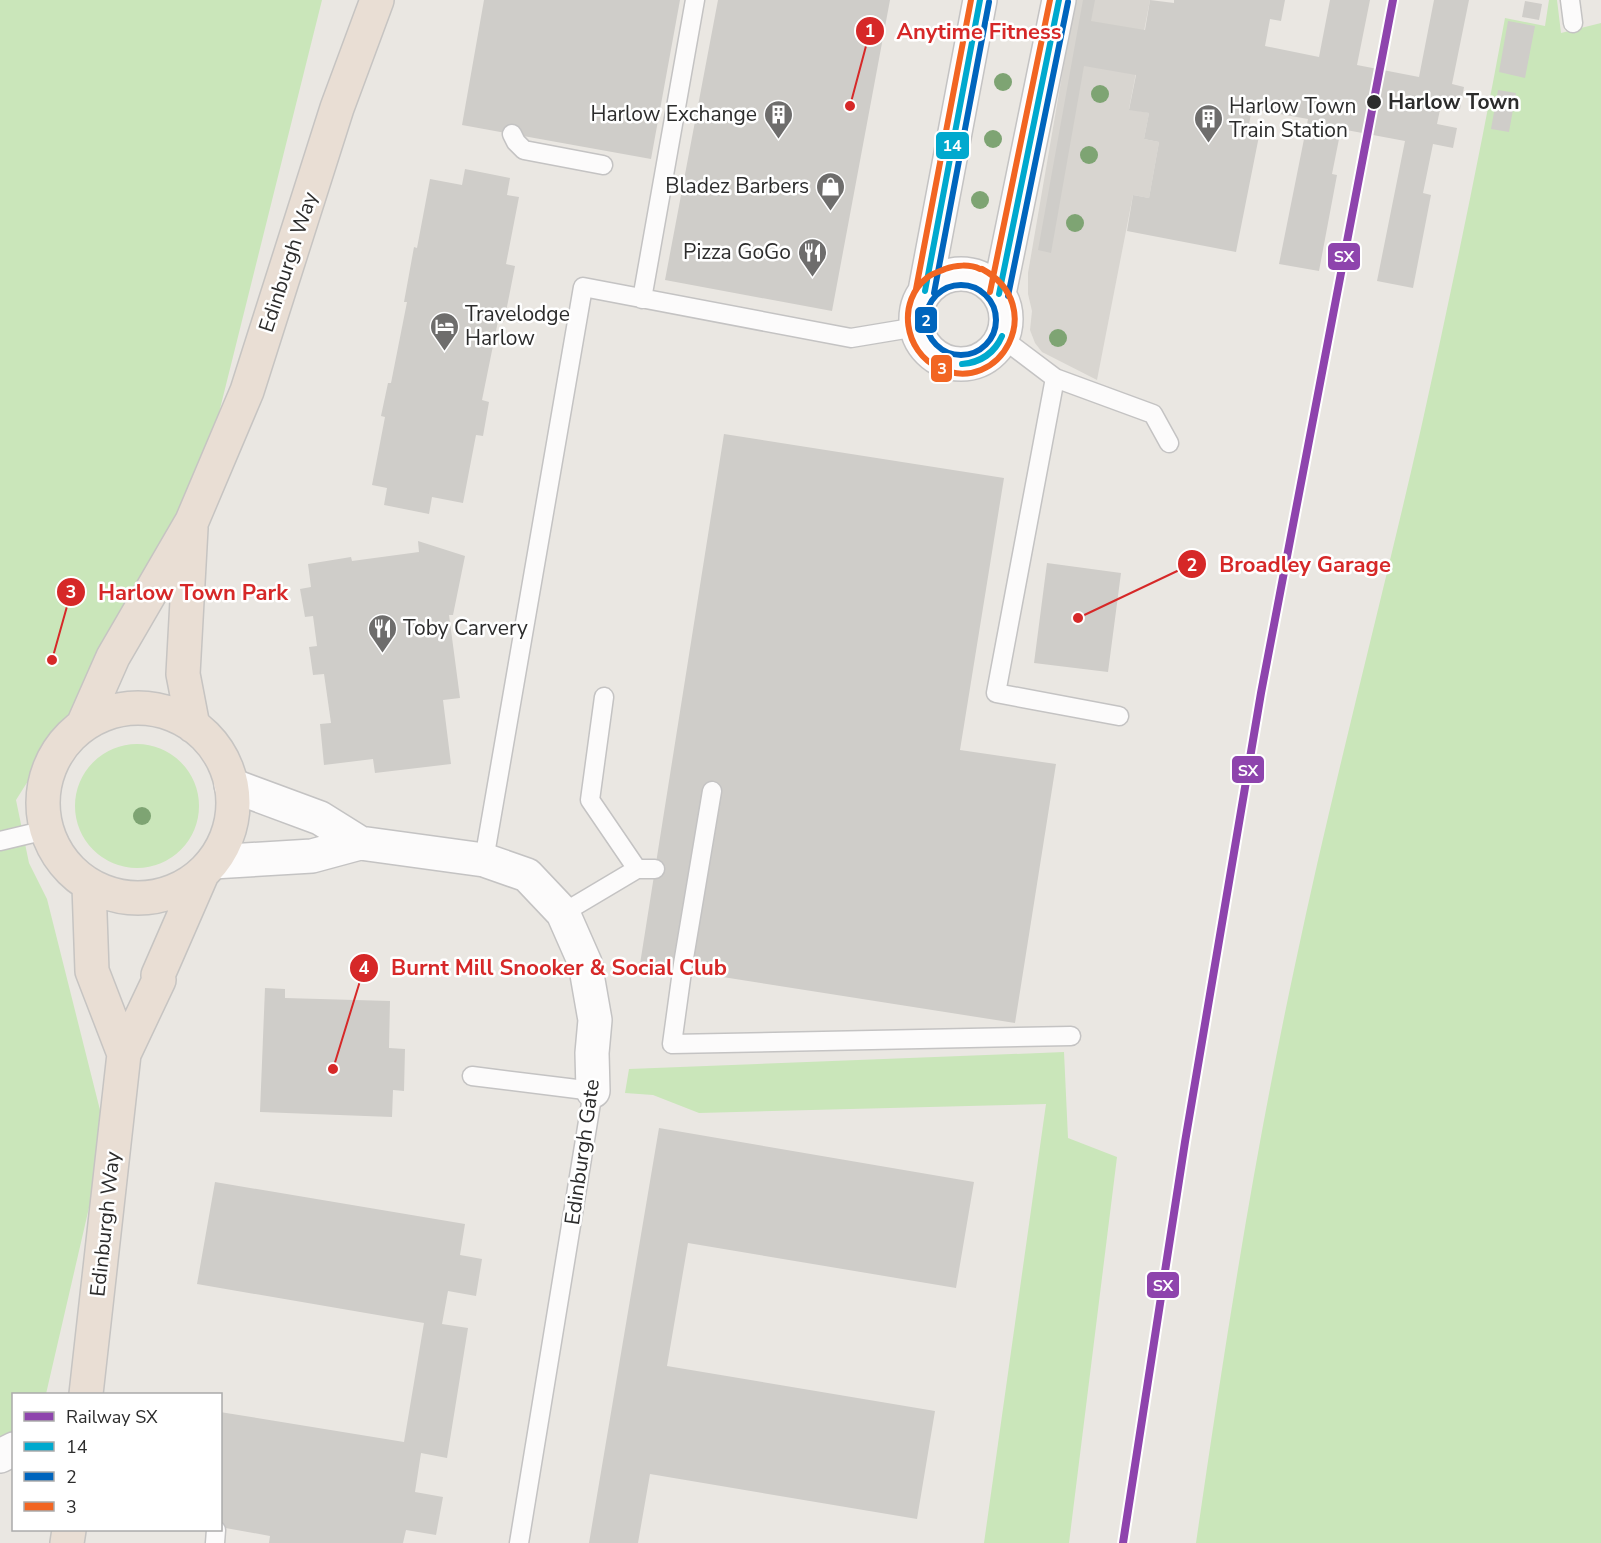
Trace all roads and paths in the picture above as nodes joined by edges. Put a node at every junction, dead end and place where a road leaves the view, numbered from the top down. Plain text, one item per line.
1 (377, 0) edge
2 (695, 0) edge
3 (980, 0) edge
4 (1059, 0) edge
5 (1570, 0) edge
6 (1573, 23) dead end
7 (512, 134) dead end
8 (603, 165) dead end
9 (925, 291) junction
10 (999, 294) junction
11 (642, 299) junction
12 (917, 327) junction
13 (1002, 338) junction
14 (1055, 378) junction
15 (1169, 443) dead end
16 (192, 521) junction
17 (604, 697) dead end
18 (1119, 716) dead end
19 (83, 725) junction
20 (194, 726) junction
21 (231, 784) junction
22 (712, 791) dead end
23 (46, 830) junction
24 (0, 841) edge
25 (360, 843) junction
26 (484, 860) junction
27 (208, 868) junction
28 (89, 886) junction
29 (563, 913) junction
30 (1071, 1036) dead end
31 (124, 1054) junction
32 (472, 1076) dead end
33 (593, 1091) junction
34 (86, 1393) edge
35 (519, 1543) edge

1 - 16 highway, Edinburgh Way
2 - 11 lane
3 - 9 street
4 - 10 street
5 - 6 lane
7 - 8 lane
9 - 10 street
9 - 12 street
10 - 13 street
11 - 12 lane
11 - 26 lane
12 - 13 street
13 - 14 lane
14 - 15 lane
14 - 18 lane
16 - 19 highway, Edinburgh Way
16 - 20 highway, Edinburgh Way
17 - 29 lane
19 - 20 highway
19 - 23 highway
20 - 21 highway
21 - 25 street, Edinburgh Gate
21 - 27 highway
22 - 30 lane
23 - 24 lane
23 - 28 highway
25 - 26 street, Edinburgh Gate
25 - 27 street, Edinburgh Gate
26 - 29 street, Edinburgh Gate
27 - 28 highway
27 - 31 highway, Edinburgh Way
28 - 31 highway, Edinburgh Way
29 - 33 street, Edinburgh Gate
31 - 34 highway, Edinburgh Way
32 - 33 lane
33 - 35 lane, Edinburgh Gate

